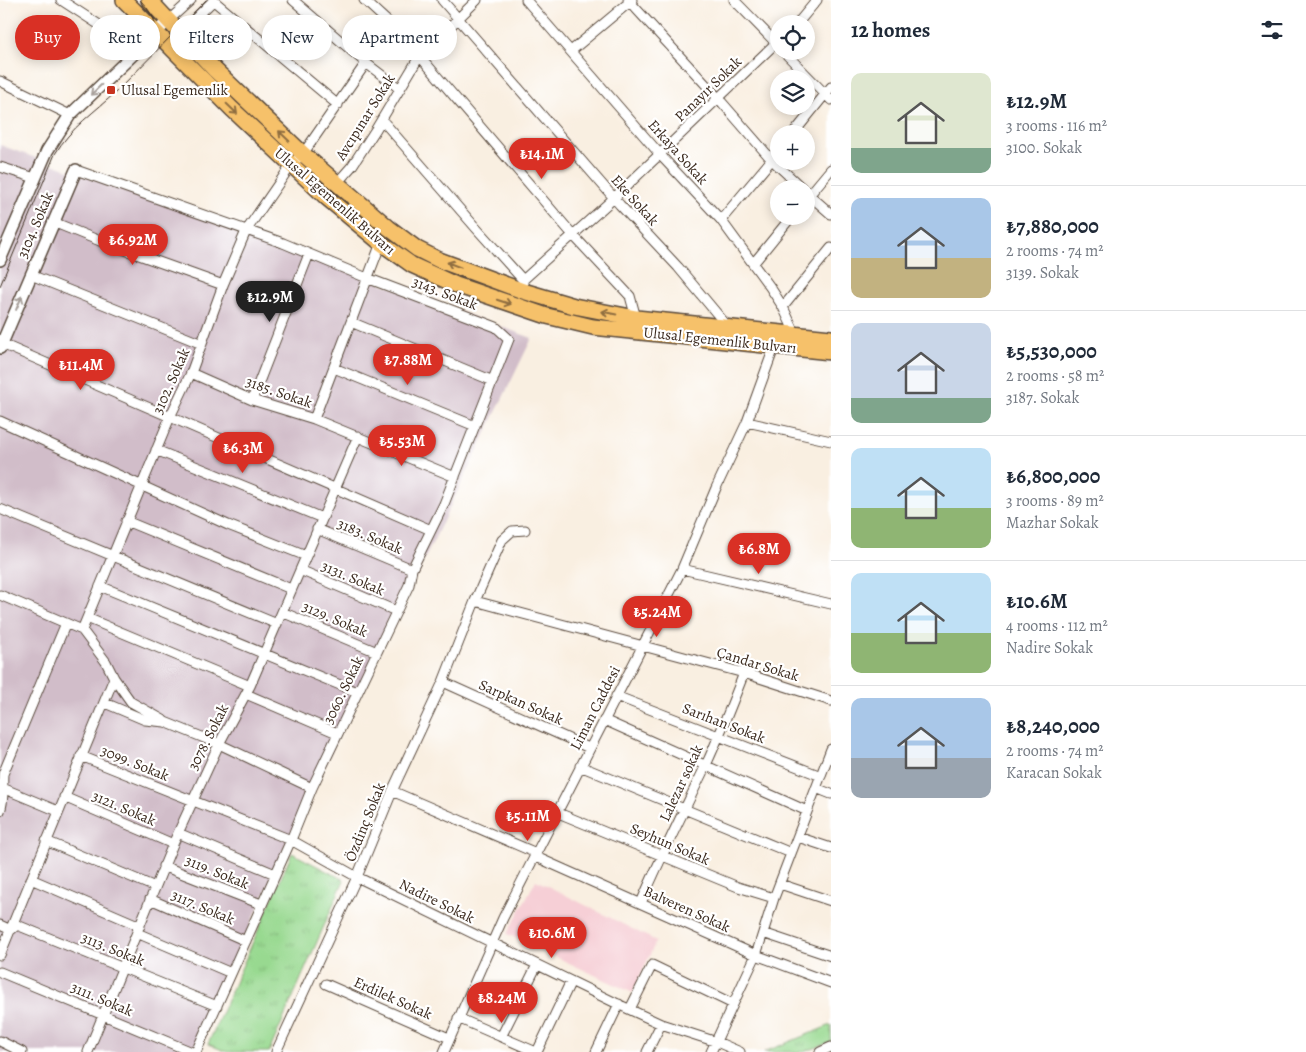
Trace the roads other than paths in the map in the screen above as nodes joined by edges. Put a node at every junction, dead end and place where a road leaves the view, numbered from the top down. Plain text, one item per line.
1 (62, 0) edge
2 (124, 0) edge
3 (149, 0) edge
4 (191, 0) edge
5 (214, 0) edge
6 (293, 0) edge
7 (364, 0) edge
8 (442, 0) edge
9 (477, 0) edge
10 (526, 0) edge
11 (817, 0) edge
12 (630, 1) edge
13 (736, 1) edge
14 (139, 15) edge
15 (199, 15) edge
16 (380, 15) edge
17 (804, 15) edge
18 (90, 18) edge
19 (458, 18) junction
20 (169, 20) junction
21 (160, 29) edge
22 (770, 35) edge
23 (160, 37) edge
24 (169, 46) joint
25 (571, 51) junction
26 (770, 51) edge
27 (128, 60) edge
28 (206, 60) edge
29 (417, 60) edge
30 (422, 60) edge
31 (792, 60) edge
32 (366, 63) junction
33 (0, 82) edge
34 (831, 87) edge
35 (400, 89) junction
36 (828, 98) edge
37 (719, 99) junction
38 (338, 105) junction
39 (70, 115) junction
40 (382, 120) junction
41 (802, 125) edge
42 (660, 154) junction
43 (770, 158) edge
44 (297, 159) junction
45 (770, 162) edge
46 (0, 167) edge
47 (831, 169) edge
48 (76, 170) joint
49 (782, 170) edge
50 (35, 178) junction
51 (792, 180) edge
52 (337, 183) junction
53 (815, 185) edge
54 (614, 198) junction
55 (815, 201) edge
56 (831, 214) edge
57 (722, 220) junction
58 (53, 222) junction
59 (785, 225) edge
60 (246, 231) junction
61 (573, 235) junction
62 (381, 243) junction
63 (831, 248) edge
64 (309, 254) junction
65 (0, 260) edge
66 (753, 264) junction
67 (30, 275) junction
68 (367, 278) junction
69 (223, 285) junction
70 (523, 285) junction
71 (783, 307) junction
72 (636, 318) junction
73 (351, 322) junction
74 (729, 328) junction
75 (795, 333) junction
76 (831, 338) edge
77 (510, 340) joint
78 (202, 344) junction
79 (1, 346) edge
80 (775, 346) junction
81 (831, 352) edge
82 (334, 368) junction
83 (191, 373) junction
84 (493, 381) junction
85 (252, 400) junction
86 (170, 417) junction
87 (314, 419) junction
88 (0, 421) edge
89 (747, 422) junction
90 (475, 426) junction
91 (358, 436) junction
92 (831, 441) edge
93 (156, 450) junction
94 (455, 477) junction
95 (141, 486) junction
96 (335, 489) junction
97 (0, 509) edge
98 (322, 518) junction
99 (126, 521) junction
100 (317, 529) junction
101 (431, 530) junction
102 (524, 530) dead end
103 (112, 555) junction
104 (306, 556) junction
105 (412, 569) junction
106 (682, 569) junction
107 (300, 570) junction
108 (100, 586) junction
109 (291, 589) junction
110 (0, 595) edge
111 (475, 601) junction
112 (831, 604) edge
113 (282, 612) junction
114 (396, 612) junction
115 (87, 618) junction
116 (66, 623) junction
117 (277, 624) junction
118 (82, 630) junction
119 (642, 646) junction
120 (377, 652) junction
121 (265, 653) junction
122 (744, 673) junction
123 (114, 678) junction
124 (443, 682) junction
125 (248, 690) junction
126 (357, 692) junction
127 (616, 696) junction
128 (831, 701) edge
129 (105, 703) junction
130 (604, 720) junction
131 (165, 722) junction
132 (337, 733) junction
133 (719, 736) junction
134 (218, 744) junction
135 (589, 748) junction
136 (831, 749) edge
137 (81, 756) junction
138 (706, 765) junction
139 (580, 766) junction
140 (821, 776) junction
141 (1, 788) edge
142 (312, 788) junction
143 (816, 788) junction
144 (392, 791) junction
145 (831, 794) edge
146 (64, 797) junction
147 (192, 800) junction
148 (685, 809) junction
149 (0, 811) edge
150 (58, 811) junction
151 (807, 811) junction
152 (556, 812) junction
153 (178, 833) junction
154 (798, 837) junction
155 (291, 840) junction
156 (46, 841) junction
157 (173, 844) junction
158 (831, 848) edge
159 (791, 853) junction
160 (535, 854) junction
161 (662, 854) junction
162 (164, 866) junction
163 (275, 874) junction
164 (357, 877) junction
165 (30, 879) junction
166 (780, 884) junction
167 (155, 887) junction
168 (774, 898) junction
169 (150, 899) junction
170 (831, 901) edge
171 (641, 903) junction
172 (261, 904) junction
173 (0, 925) edge
174 (138, 929) junction
175 (11, 930) junction
176 (763, 933) junction
177 (246, 941) junction
178 (492, 943) junction
179 (0, 955) edge
180 (756, 955) junction
181 (831, 956) edge
182 (537, 965) junction
183 (123, 967) junction
184 (0, 972) edge
185 (231, 973) junction
186 (571, 981) junction
187 (831, 983) edge
188 (326, 984) dead end
189 (619, 1004) junction
190 (733, 1004) junction
191 (217, 1006) junction
192 (630, 1009) junction
193 (102, 1014) junction
194 (458, 1018) junction
195 (661, 1024) junction
196 (501, 1037) junction
197 (449, 1038) junction
198 (0, 1041) edge
199 (717, 1042) junction
200 (831, 1047) edge
201 (533, 1051) edge
202 (22, 1052) edge
203 (88, 1052) edge
204 (194, 1052) edge
205 (276, 1052) edge
206 (444, 1052) edge
207 (596, 1052) edge
208 (647, 1052) edge
209 (711, 1052) edge
210 (740, 1052) edge
211 (820, 1052) edge

1 - 18 street
2 - 14 main road, Ulusal Egemenlik Bulvarı
3 - 20 main road, Ulusal Egemenlik Bulvarı
4 - 20 street
5 - 15 street
5 - 38 street
6 - 32 street
7 - 16 street
8 - 19 street, Eke Sokak
9 - 19 street, Avcıpınar Sokak
10 - 25 street, Erkaya Sokak
11 - 17 street
12 - 25 street
12 - 37 street
13 - 22 street
19 - 54 street, Eke Sokak
20 - 21 street
23 - 24 main road, Ulusal Egemenlik Bulvarı
24 -> 44 main road, Ulusal Egemenlik Bulvarı
25 - 42 street, Erkaya Sokak
26 - 37 street, Panayır Sokak
27 -> 39 street
44 -> 28 main road, Ulusal Egemenlik Bulvarı
29 - 35 street, Avcıpınar Sokak
30 - 61 street
31 - 36 street
32 - 35 street
32 - 38 street, 3102. Sokak
33 - 39 street
34 - 36 street
35 - 40 street, Avcıpınar Sokak
36 - 41 street
37 - 42 street, Panayır Sokak
37 - 43 street
38 - 44 street, 3102. Sokak
39 - 50 street
40 - 52 street, Avcıpınar Sokak
40 - 70 street
42 - 54 street, Panayır Sokak
42 - 57 street, Erkaya Sokak
44 - 52 main road, Ulusal Egemenlik Bulvarı
44 - 60 street, 3102. Sokak
44 - 62 main road, Ulusal Egemenlik Bulvarı
45 - 57 street
46 - 50 street
47 - 53 street
48 - 58 street, 3104. Sokak
48 - 60 street, 3143. Sokak
49 - 51 street
50 - 65 street
70 -> 52 main road, Ulusal Egemenlik Bulvarı
54 - 61 street, Panayır Sokak
54 - 74 street, Eke Sokak
55 - 56 street
57 - 66 street, Erkaya Sokak
58 - 67 street, 3104. Sokak
58 - 69 street
59 - 66 street
60 - 64 street, 3143. Sokak
60 - 69 street, 3102. Sokak
61 - 70 street, Panayır Sokak
61 - 72 street
62 - 68 street
62 -> 80 main road, Ulusal Egemenlik Bulvarı
63 - 71 street
64 - 68 street, 3143. Sokak
64 - 85 street
66 - 71 street, Erkaya Sokak
67 - 78 street
79 -> 67 street, 3104. Sokak
68 - 73 street
68 - 77 street, 3143. Sokak
69 - 78 street, 3102. Sokak
72 -> 70 main road, Ulusal Egemenlik Bulvarı
71 - 75 street, Erkaya Sokak
72 - 74 main road, Ulusal Egemenlik Bulvarı
73 - 82 street
73 - 84 street
74 - 75 main road, Ulusal Egemenlik Bulvarı
75 - 76 main road, Ulusal Egemenlik Bulvarı
77 - 84 street, 3060. Sokak
78 - 83 street, 3102. Sokak
79 - 86 street
80 - 81 main road, Ulusal Egemenlik Bulvarı
80 - 89 street, Liman Caddesi
82 - 87 street
82 - 90 street
83 - 85 street, 3185. Sokak
83 - 86 street, 3102. Sokak
84 - 90 street, 3060. Sokak
85 - 87 street, 3185. Sokak
86 - 93 street, 3102. Sokak
86 - 96 street
87 - 91 street, 3185. Sokak
88 - 95 street
89 - 92 street
89 - 106 street, Liman Caddesi
90 - 94 street, 3060. Sokak
91 - 94 street, 3185. Sokak
91 - 96 street, 3078. Sokak
93 - 95 street, 3102. Sokak
93 - 98 street
94 - 101 street, 3060. Sokak
95 - 99 street, 3102. Sokak
95 - 104 street
96 - 98 street, 3078. Sokak
96 - 101 street
97 - 103 street
98 - 100 street, 3078. Sokak
99 - 103 street, 3102. Sokak
99 - 109 street
100 - 104 street, 3078. Sokak
100 - 105 street, 3183. Sokak
101 - 105 street, 3060. Sokak
102 - 111 street, Özdinç Sokak
103 - 108 street, 3102. Sokak
103 - 117 street
104 - 107 street, 3078. Sokak
105 - 114 street, 3060. Sokak
106 - 112 street
106 - 119 street, Liman Caddesi
107 - 109 street, 3078. Sokak
107 - 114 street, 3131. Sokak
108 - 115 street, 3102. Sokak
108 - 121 street
109 - 113 street, 3078. Sokak
110 - 116 street
111 - 119 street, Çandar Sokak
111 - 124 street, Özdinç Sokak
113 - 117 street, 3078. Sokak
113 - 120 street, 3129. Sokak
114 - 120 street, 3060. Sokak
115 - 118 street, 3102. Sokak
115 - 125 street
116 - 118 street
116 - 141 street
117 - 121 street, 3078. Sokak
118 - 123 street
119 - 122 street, Çandar Sokak
119 - 127 street, Liman Caddesi
120 - 126 street, 3060. Sokak
121 - 125 street, 3078. Sokak
121 - 126 street
122 - 128 street, Çandar Sokak
122 - 133 street, Lalezar sokak
123 - 129 street
123 - 131 street
124 - 135 street, Sarpkan Sokak
124 - 144 street, Özdinç Sokak
125 - 132 street
125 - 134 street, 3078. Sokak
126 - 132 street, 3060. Sokak
127 - 130 street, Liman Caddesi
127 - 133 street, Sarıhan Sokak
129 - 131 street
129 - 137 street
130 - 135 street, Liman Caddesi
130 - 138 street
131 - 134 street
132 - 142 street, 3060. Sokak
133 - 138 street, Lalezar sokak
133 - 140 street, Sarıhan Sokak
134 - 142 street
134 - 147 street, 3078. Sokak
135 - 139 street, Liman Caddesi
136 - 140 street
137 - 146 street
137 - 147 street, 3099. Sokak
138 - 148 street, Lalezar sokak
138 - 151 street
139 - 148 street
139 - 152 street, Liman Caddesi
140 - 143 street
141 - 149 street
141 - 150 street
142 - 155 street, 3060. Sokak
143 - 145 street
143 - 151 street
144 - 160 street, Balveren Sokak
144 - 164 street, Özdinç Sokak
146 - 150 street
146 - 157 street, 3121. Sokak
147 - 153 street, 3078. Sokak
147 - 155 street, 3099. Sokak
148 - 159 street
148 - 161 street, Lalezar sokak
150 - 156 street
151 - 154 street
152 - 160 street, Liman Caddesi
152 - 161 street, Seyhun Sokak
153 - 157 street, 3078. Sokak
153 - 163 street
154 - 158 street
154 - 159 street
155 - 163 street, 3060. Sokak
155 - 164 street, Nadire Sokak
156 - 165 street
156 - 167 street
157 - 162 street, 3078. Sokak
159 - 166 street
160 - 171 street, Balveren Sokak
160 - 178 street, Liman Caddesi
161 - 168 street, Seyhun Sokak
161 - 171 street, Lalezar sokak
162 - 167 street, 3078. Sokak
162 - 172 street, 3119. Sokak
163 - 172 street, 3060. Sokak
164 - 178 street, Nadire Sokak
164 - 205 street, Özdinç Sokak
165 - 174 street
165 - 175 street
166 - 168 street
166 - 170 street
167 - 169 street, 3078. Sokak
168 - 176 street
169 - 174 street, 3078. Sokak
169 - 177 street, 3117. Sokak
171 - 180 street, Balveren Sokak
172 - 177 street, 3060. Sokak
173 - 175 street, 3113. Sokak
174 - 183 street, 3078. Sokak
174 - 185 street
175 - 179 street
175 - 183 street, 3113. Sokak
176 - 180 street
176 - 181 street
177 - 185 street, 3060. Sokak
178 - 182 street, Nadire Sokak
178 - 194 street, Liman Caddesi
180 - 187 street, Balveren Sokak
180 - 190 street
182 - 186 street, Nadire Sokak
182 - 196 street
183 - 191 street, 3113. Sokak
183 - 193 street, 3078. Sokak
184 - 193 street, 3111. Sokak
185 - 191 street, 3060. Sokak
186 - 189 street, Nadire Sokak
186 - 201 street
188 - 197 street, Erdilek Sokak
189 - 192 street, Nadire Sokak
189 - 207 street
190 - 192 street
190 - 199 street
191 - 204 street, 3060. Sokak
192 - 195 street, Nadire Sokak
193 - 203 street, 3078. Sokak
193 - 204 street, 3111. Sokak
194 - 196 street
194 - 197 street, Liman Caddesi
195 - 199 street, Nadire Sokak
195 - 208 street
196 - 201 street
197 - 206 street, Liman Caddesi
198 - 202 street
199 - 209 street
199 - 210 street, Nadire Sokak
200 - 211 street

